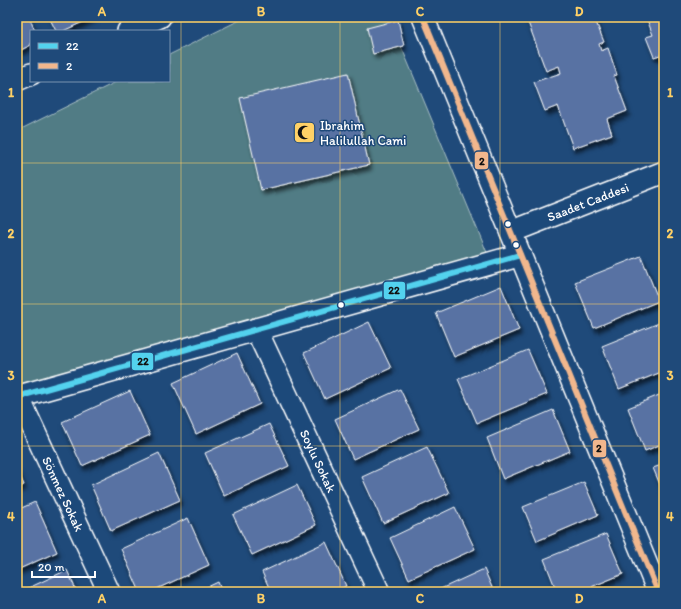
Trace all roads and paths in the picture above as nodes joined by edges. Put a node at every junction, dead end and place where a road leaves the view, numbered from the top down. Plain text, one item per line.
1 (160, 17) edge
2 (423, 17) edge
3 (130, 30) edge
4 (30, 74) edge
5 (17, 80) edge
6 (664, 172) edge
7 (511, 232) junction
8 (520, 255) junction
9 (256, 329) junction
10 (17, 396) edge
11 (109, 592) edge
12 (379, 592) edge
13 (658, 592) edge

1 - 3 street
2 - 7 street
4 - 5 street
6 - 7 street, Saadet Caddesi
7 - 8 street
8 - 9 street
8 - 13 street
9 - 10 street
9 - 12 street, Soylu Sokak
10 - 11 street, Sönmez Sokak

